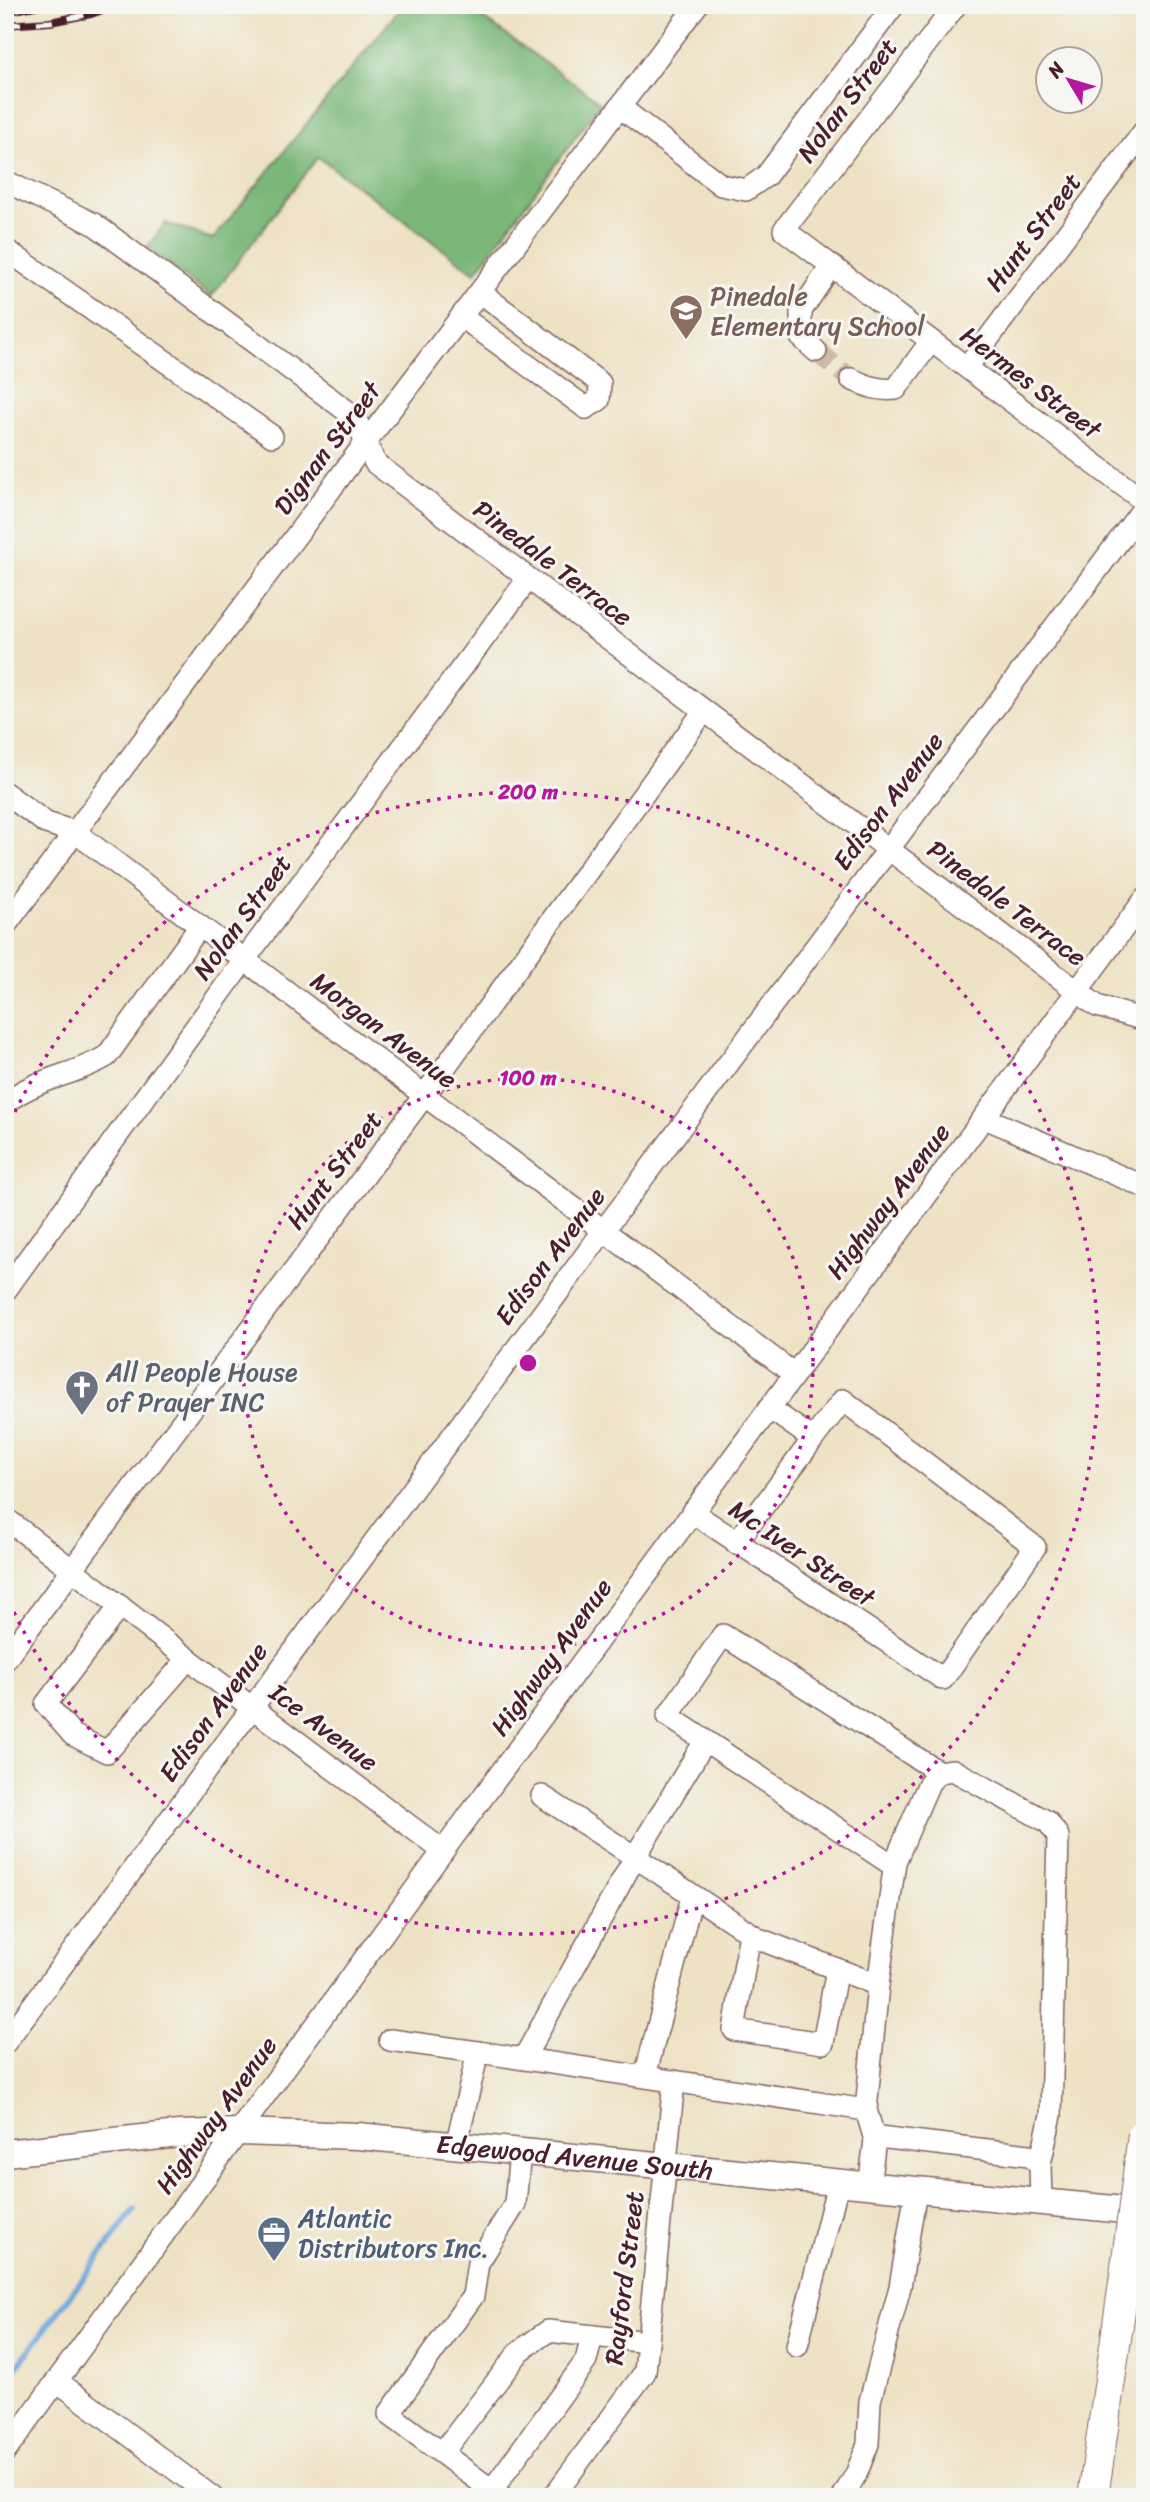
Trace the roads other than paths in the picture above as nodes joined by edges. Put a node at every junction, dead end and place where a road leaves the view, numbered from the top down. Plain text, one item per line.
1 (698, 5) edge
2 (894, 5) edge
3 (956, 5) edge
4 (620, 107) junction
5 (1145, 130) edge
6 (5, 181) edge
7 (784, 230) joint
8 (5, 249) edge
9 (831, 266) junction
10 (480, 292) junction
11 (462, 317) junction
12 (931, 341) junction
13 (816, 351) tunnel mouth
14 (967, 367) junction
15 (851, 379) tunnel mouth
16 (272, 436) dead end
17 (367, 441) junction
18 (1145, 504) edge
19 (528, 579) junction
20 (704, 711) junction
21 (5, 793) edge
22 (75, 832) junction
23 (888, 848) junction
24 (1145, 899) edge
25 (5, 926) edge
26 (200, 926) junction
27 (245, 959) junction
28 (1077, 991) junction
29 (1145, 1020) edge
30 (424, 1096) junction
31 (5, 1103) edge
32 (985, 1118) junction
33 (1145, 1187) edge
34 (604, 1230) junction
35 (5, 1291) edge
36 (794, 1374) junction
37 (769, 1408) junction
38 (813, 1439) junction
39 (692, 1512) junction
40 (5, 1518) edge
41 (736, 1543) junction
42 (72, 1570) junction
43 (120, 1606) junction
44 (188, 1659) junction
45 (5, 1660) edge
46 (251, 1707) junction
47 (705, 1741) junction
48 (939, 1772) junction
49 (542, 1796) dead end
50 (443, 1851) junction
51 (635, 1857) junction
52 (894, 1866) junction
53 (692, 1897) junction
54 (750, 1933) junction
55 (837, 1969) junction
56 (878, 1985) junction
57 (390, 2040) dead end
58 (5, 2043) edge
59 (478, 2052) junction
60 (524, 2058) junction
61 (645, 2077) junction
62 (674, 2081) junction
63 (866, 2110) junction
64 (1144, 2125) edge
65 (238, 2132) junction
66 (875, 2140) junction
67 (456, 2146) junction
68 (520, 2152) junction
69 (5, 2153) edge
70 (666, 2164) junction
71 (1040, 2164) junction
72 (838, 2183) junction
73 (869, 2186) junction
74 (916, 2191) junction
75 (1041, 2203) junction
76 (1145, 2212) edge
77 (592, 2336) junction
78 (648, 2342) junction
79 (797, 2346) dead end
80 (57, 2381) junction
81 (5, 2452) edge
82 (442, 2453) junction
83 (497, 2493) edge
84 (212, 2497) edge
85 (553, 2497) edge
86 (843, 2497) edge
87 (1093, 2497) edge

1 - 4 street, Dignan Street
2 - 4 street
3 - 7 street, Nolan Street
4 - 10 street, Dignan Street
5 - 14 street, Hunt Street
6 - 17 street, Pinedale Terrace
7 - 9 street, Hermes Street
8 - 16 street
9 - 12 street, Hermes Street
9 - 13 street
10 - 11 street, Dignan Street
10 - 11 street
11 - 17 street, Dignan Street
12 - 14 street, Hermes Street
12 - 15 street
14 - 18 street, Hermes Street
17 - 19 street, Pinedale Terrace
17 - 22 street, Dignan Street
18 - 23 street, Edison Avenue
19 - 20 street, Pinedale Terrace
19 - 27 street, Nolan Street
20 - 23 street, Pinedale Terrace
20 - 30 street, Hunt Street
21 - 22 street, Morgan Avenue
22 - 25 street, Dignan Street
22 - 26 street, Morgan Avenue
23 - 28 street, Pinedale Terrace
23 - 34 street, Edison Avenue
24 - 28 street, Highway Avenue
26 - 27 street, Morgan Avenue
26 - 31 street
27 - 30 street, Morgan Avenue
27 - 35 street, Nolan Street
28 - 29 street, Pinedale Terrace
28 - 32 street, Highway Avenue
30 - 34 street, Morgan Avenue
30 - 42 street, Hunt Street
32 - 33 street
32 - 36 street, Highway Avenue
34 - 36 street, Morgan Avenue
34 - 46 street, Edison Avenue
36 - 37 street, Highway Avenue
37 - 38 street
37 - 39 street, Highway Avenue
38 - 41 street
38 - 41 street, Mc Iver Street
39 - 41 street, Mc Iver Street
39 - 50 street, Highway Avenue
40 - 42 street, Ice Avenue
42 - 43 street, Ice Avenue
42 - 45 street, Hunt Street
43 - 44 street, Ice Avenue
43 - 44 street
44 - 46 street, Ice Avenue
46 - 50 street, Ice Avenue
46 - 58 street, Edison Avenue
47 - 48 street
47 - 51 street
47 - 52 street
48 - 52 street
48 - 71 street
49 - 51 street
50 - 65 street, Highway Avenue
51 - 53 street
51 - 60 street
52 - 56 street
53 - 54 street
53 - 61 street
54 - 55 street
54 - 55 street
55 - 56 street
56 - 63 street
57 - 59 street
59 - 60 street
59 - 67 street
60 - 61 street
61 - 62 street
62 - 63 street
62 - 70 street, Rayford Street
63 - 66 street
64 - 87 highway, bridge
65 - 67 main road, Edgewood Avenue South
65 - 69 main road, Edgewood Avenue South
65 - 80 street, Highway Avenue
66 - 71 street
66 - 73 street
67 - 68 main road, Edgewood Avenue South
68 - 70 main road, Edgewood Avenue South
68 - 82 street
70 - 72 main road, Edgewood Avenue South
70 - 78 street, Rayford Street
71 - 75 street
72 - 73 main road, Edgewood Avenue South
72 - 79 street
73 - 74 main road, Edgewood Avenue South
74 - 75 main road, Edgewood Avenue South
74 - 86 street
75 - 76 main road, Edgewood Avenue South
77 - 78 street
77 - 82 street
77 - 83 street
78 - 85 street, Rayford Street
80 - 81 street, Highway Avenue
80 - 84 street
82 - 83 street

